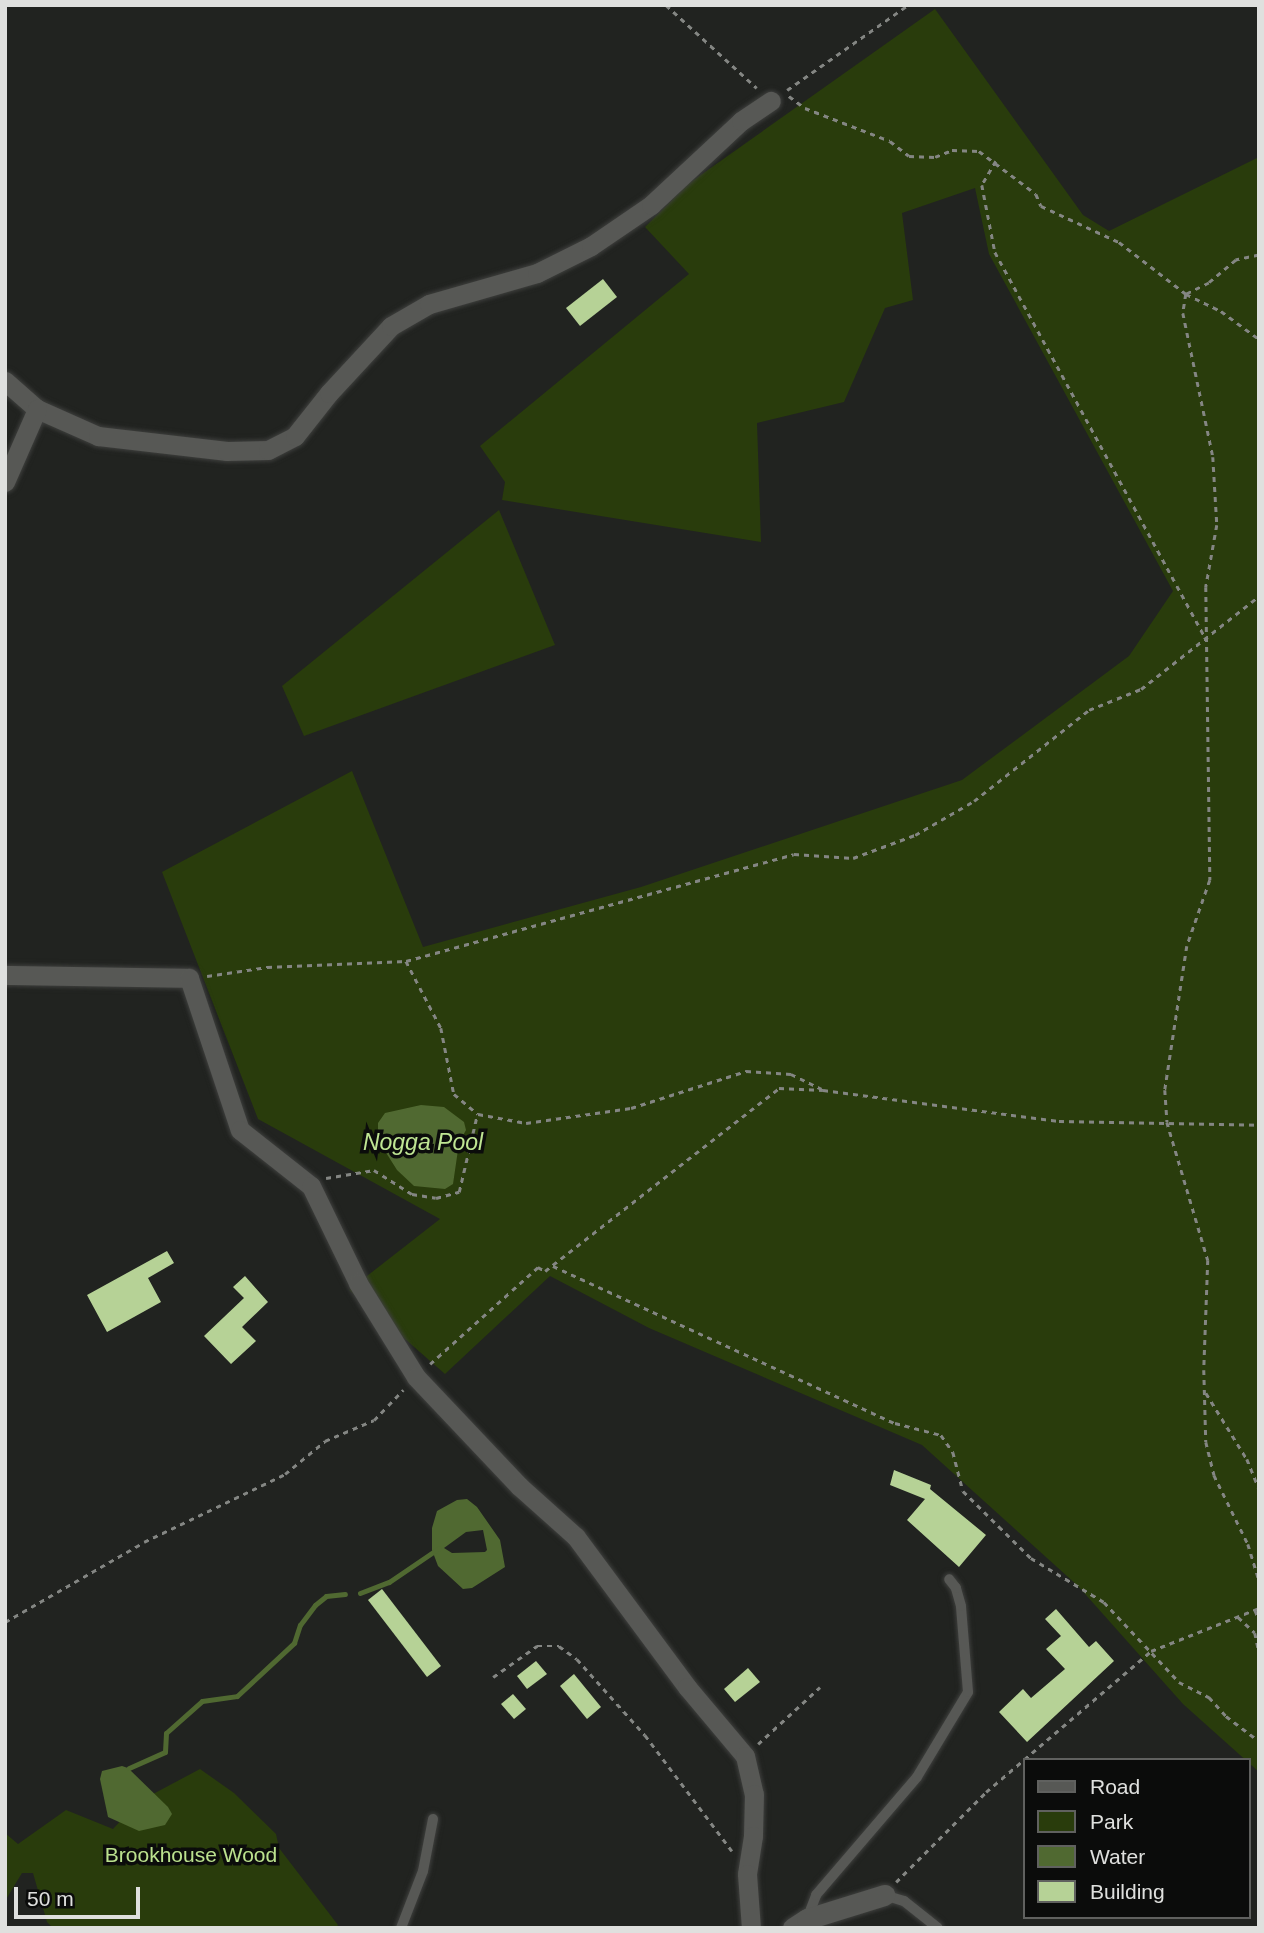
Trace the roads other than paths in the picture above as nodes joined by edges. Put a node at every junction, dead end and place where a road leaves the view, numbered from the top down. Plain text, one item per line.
1 (777, 97) road end
2 (5, 382) edge
3 (37, 409) junction
4 (5, 482) edge
5 (5, 975) edge
6 (949, 1579) dead end
7 (433, 1819) dead end
8 (884, 1895) joint
9 (800, 1924) edge
10 (401, 1928) edge
11 (751, 1928) edge
12 (939, 1928) edge

1 - 3 street
2 - 3 street
3 - 4 street
5 - 11 street
6 - 9 lane
7 - 10 lane
8 - 9 street
8 - 12 lane

